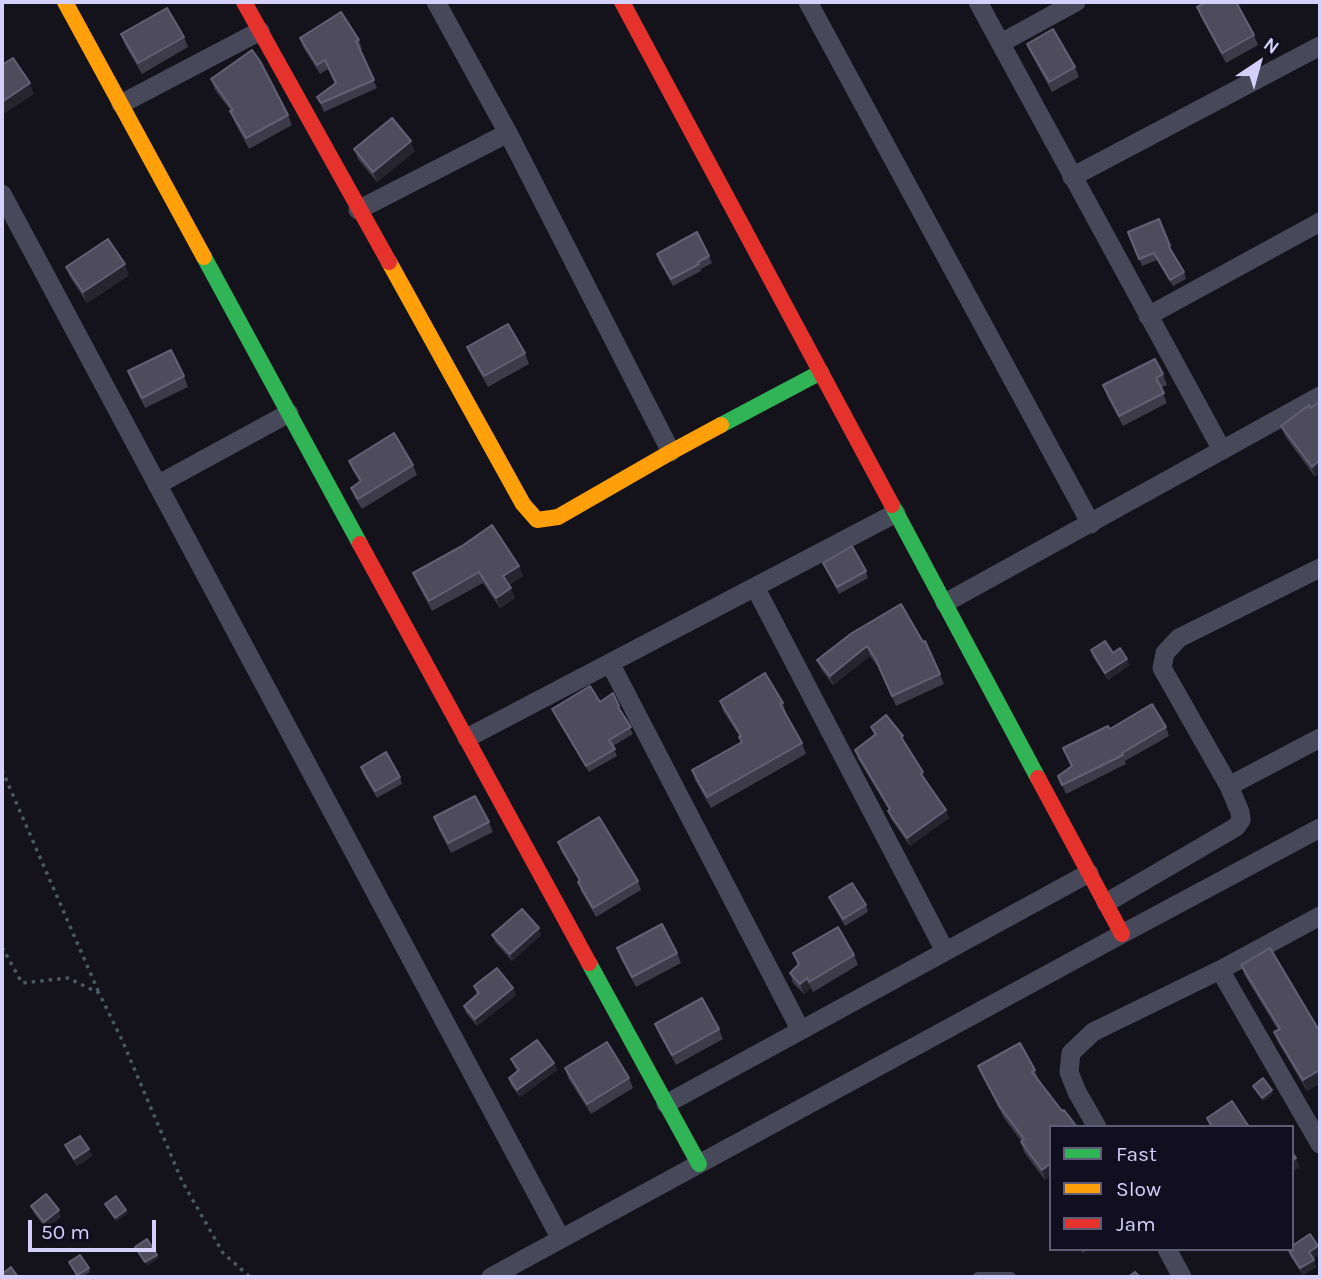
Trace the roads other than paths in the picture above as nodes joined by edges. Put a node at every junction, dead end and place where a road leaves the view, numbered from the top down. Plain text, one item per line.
1 (65, 2) edge
2 (244, 2) edge
3 (436, 2) edge
4 (622, 2) edge
5 (807, 2) edge
6 (978, 2) edge
7 (1076, 2) edge
8 (260, 31) junction
9 (1001, 43) junction
10 (1320, 46) edge
11 (121, 104) junction
12 (508, 134) junction
13 (1072, 177) junction
14 (2, 194) edge
15 (358, 210) junction
16 (1320, 222) edge
17 (1148, 316) junction
18 (821, 372) junction
19 (1320, 396) edge
20 (289, 413) junction
21 (1222, 450) junction
22 (671, 452) junction
23 (157, 485) junction
24 (896, 513) junction
25 (1091, 524) junction
26 (1320, 568) edge
27 (755, 587) junction
28 (945, 603) junction
29 (610, 663) junction
30 (467, 738) junction
31 (1320, 738) edge
32 (1229, 786) junction
33 (1320, 828) edge
34 (1089, 873) junction
35 (1106, 904) junction
36 (1320, 916) edge
37 (1122, 934) junction
38 (945, 951) junction
39 (1220, 970) junction
40 (800, 1029) junction
41 (666, 1104) junction
42 (1096, 1125) edge
43 (1318, 1137) edge
44 (699, 1164) junction
45 (561, 1239) junction
46 (1168, 1251) edge
47 (491, 1277) edge
48 (978, 1277) edge
49 (1011, 1277) edge
50 (1182, 1277) edge

1 - 11 street
2 - 8 street
3 - 12 street
4 - 18 street
5 - 25 street
6 - 9 street
7 - 9 street
8 - 11 street
8 - 15 street
9 - 13 street
10 - 13 street
11 - 20 street
12 - 15 street
12 - 22 street
13 - 17 street
14 - 23 street
15 - 22 street
16 - 17 street
17 - 21 street
18 - 22 street
18 - 24 street
19 - 21 street
20 - 23 street
20 - 30 street
21 - 25 street
23 - 45 street
24 - 27 street
24 - 28 street
25 - 28 street
26 - 32 street
27 - 29 street
27 - 38 street
28 - 34 street
29 - 30 street
29 - 40 street
30 - 41 street
31 - 32 street
32 - 35 street
33 - 37 street
34 - 35 street
34 - 38 street
35 - 37 street
36 - 39 street
37 - 44 street
38 - 40 street
39 - 42 street
39 - 43 street
40 - 41 street
41 - 44 street
44 - 45 street
45 - 47 street
46 - 50 street
48 - 49 lane

